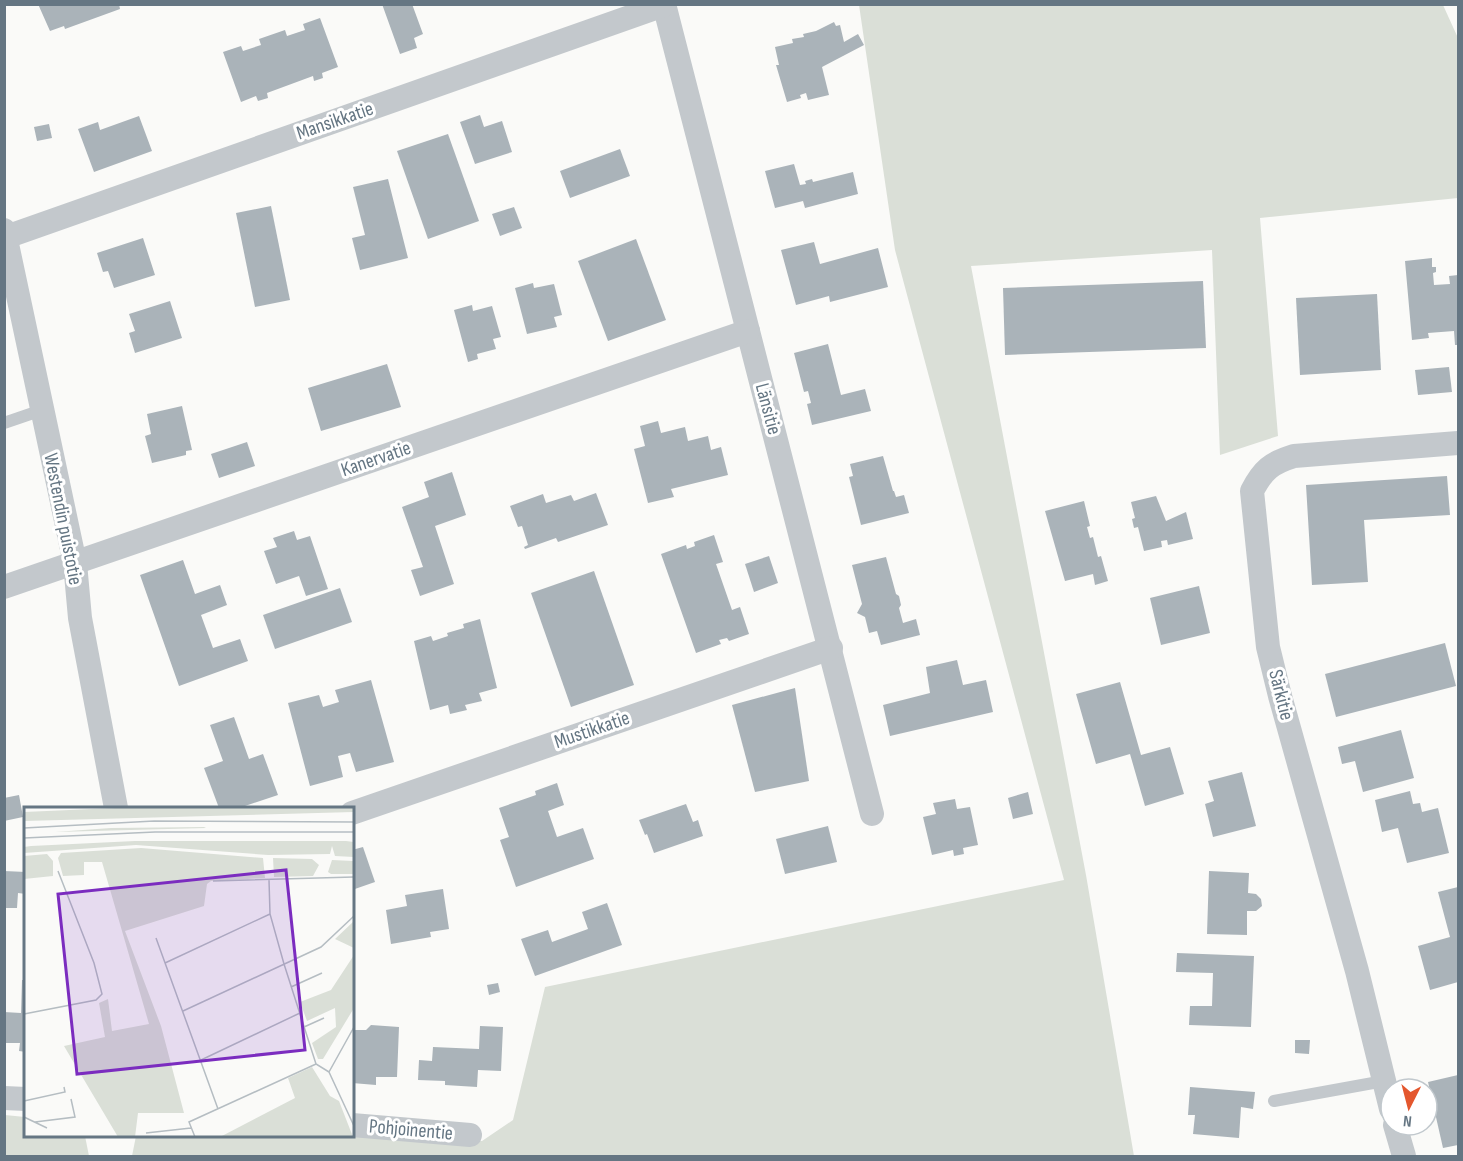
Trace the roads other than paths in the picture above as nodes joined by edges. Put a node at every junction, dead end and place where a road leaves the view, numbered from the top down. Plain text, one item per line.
1 (664, 5) edge
2 (5, 233) edge
3 (748, 331) junction
4 (42, 410) junction
5 (4, 423) edge
6 (1458, 443) edge
7 (75, 563) junction
8 (4, 587) edge
9 (831, 648) junction
10 (116, 807) edge
11 (354, 812) edge
12 (872, 814) dead end
13 (1383, 1077) edge
14 (1379, 1082) edge
15 (4, 1098) edge
16 (24, 1099) edge
17 (1274, 1101) dead end
18 (354, 1125) edge
19 (470, 1135) dead end
20 (1398, 1137) edge
21 (1404, 1156) edge

1 - 2 street, Mansikkatie
1 - 3 street, Länsitie
2 - 4 street, Westendin puistotie
3 - 7 street, Kanervatie
3 - 9 street, Länsitie
4 - 5 lane
4 - 7 street, Westendin puistotie
6 - 13 street, Särkitie
7 - 8 street, Kanervatie
7 - 10 street, Westendin puistotie
9 - 11 street, Mustikkatie
9 - 12 street, Länsitie
14 - 17 lane
15 - 16 street
18 - 19 street, Pohjoinentie
20 - 21 street

